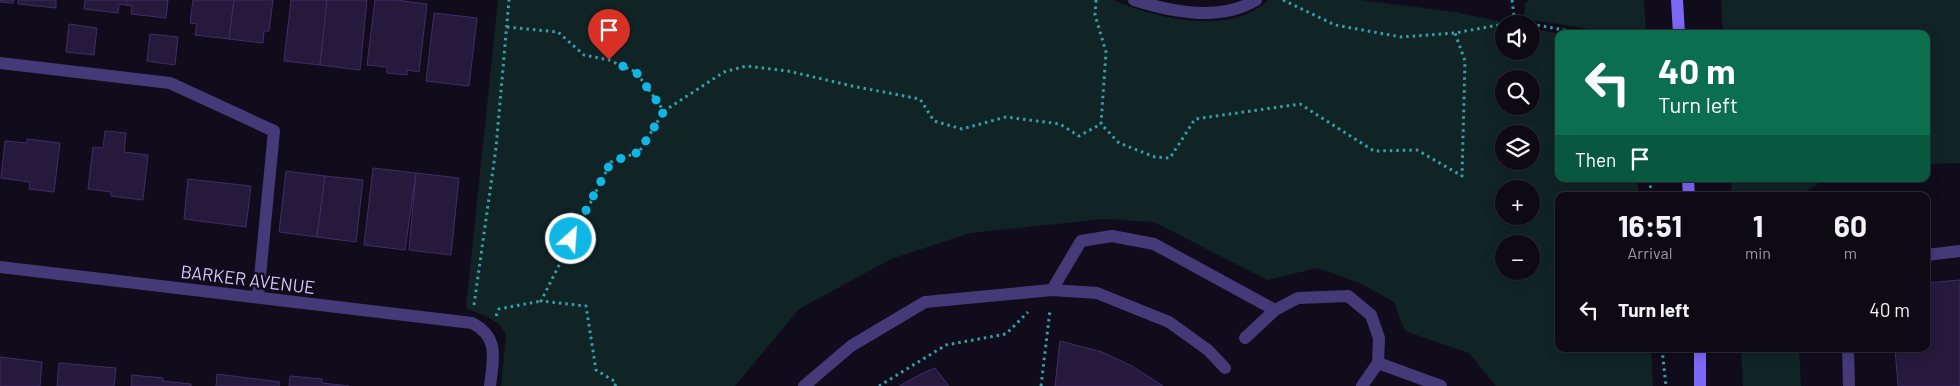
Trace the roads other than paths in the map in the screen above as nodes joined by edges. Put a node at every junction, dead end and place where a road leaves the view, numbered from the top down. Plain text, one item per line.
1 (1134, 0) edge
2 (1256, 0) edge
3 (1677, 0) edge
4 (1678, 30) edge
5 (0, 63) edge
6 (1960, 251) edge
7 (1930, 255) edge
8 (0, 267) edge
9 (1052, 290) junction
10 (258, 297) junction
11 (1275, 310) junction
12 (1245, 338) dead end
13 (1700, 352) edge
14 (1848, 352) edge
15 (1378, 363) junction
16 (1225, 368) dead end
17 (490, 386) edge
18 (804, 386) edge
19 (1362, 386) edge
20 (1442, 386) edge
21 (1700, 386) edge
22 (1849, 386) edge

1 - 2 street
3 - 4 street
5 - 10 street
6 - 7 street
8 - 10 street, BARKER AVENUE
9 - 11 street
9 - 16 street
9 - 18 street
10 - 17 street, BARKER AVENUE
11 - 12 street
11 - 15 street
13 - 21 street
14 - 22 street
15 - 19 street
15 - 20 street

